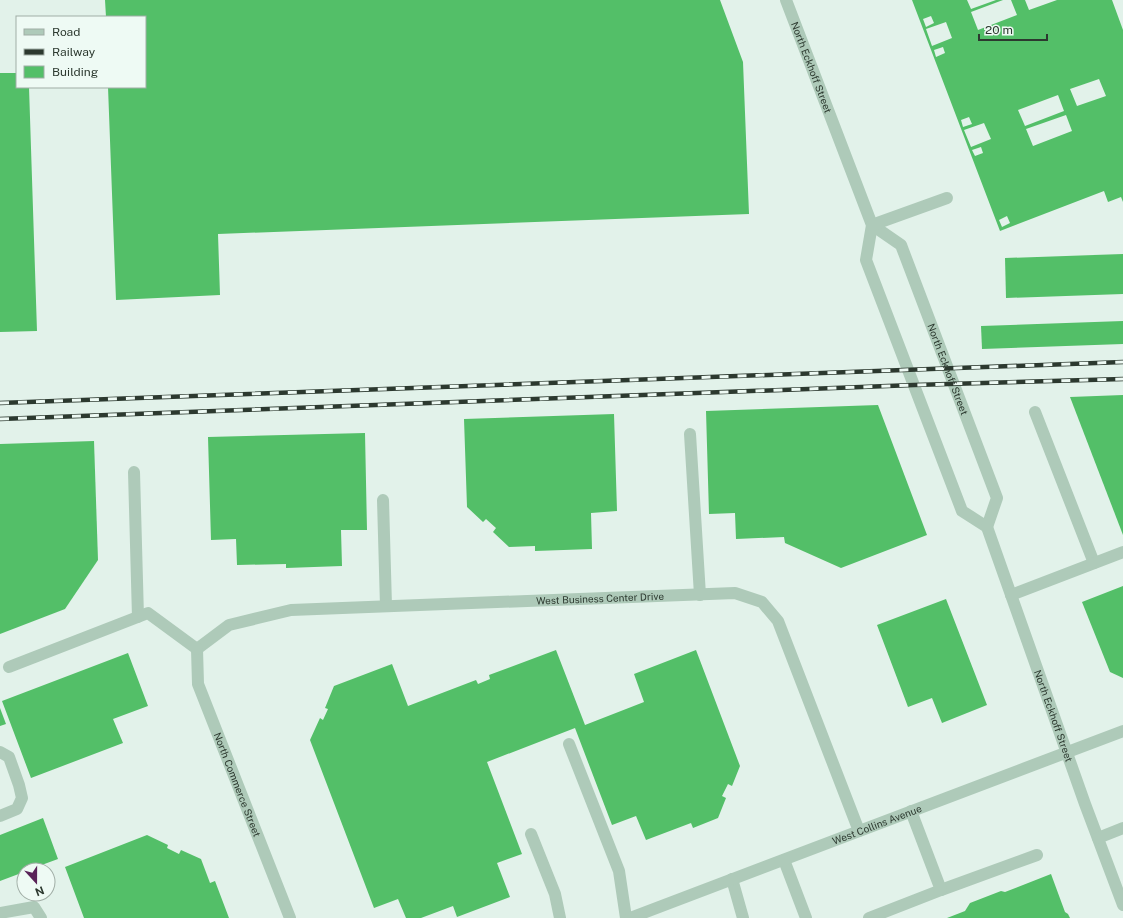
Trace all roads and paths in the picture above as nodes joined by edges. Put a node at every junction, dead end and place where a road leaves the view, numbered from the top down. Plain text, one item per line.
1 (786, 0) edge
2 (947, 198) dead end
3 (872, 225) junction
4 (1035, 412) dead end
5 (690, 434) dead end
6 (134, 472) dead end
7 (383, 500) dead end
8 (987, 527) junction
9 (1123, 552) edge
10 (1094, 563) junction
11 (700, 595) junction
12 (1011, 595) junction
13 (386, 606) junction
14 (138, 617) junction
15 (197, 649) junction
16 (9, 667) dead end
17 (1123, 732) edge
18 (570, 744) dead end
19 (0, 752) edge
20 (1068, 752) junction
21 (911, 811) junction
22 (0, 816) edge
23 (1123, 828) edge
24 (859, 831) junction
25 (531, 834) dead end
26 (1098, 838) junction
27 (1037, 855) dead end
28 (784, 860) junction
29 (732, 879) junction
30 (942, 890) junction
31 (1123, 904) edge
32 (0, 913) edge
33 (41, 918) edge
34 (290, 918) edge
35 (560, 918) edge
36 (626, 918) edge
37 (630, 918) edge
38 (743, 918) edge
39 (806, 918) edge
40 (869, 918) edge

1 - 3 street, North Eckhoff Street
2 - 3 street
3 - 8 street
3 - 8 street, North Eckhoff Street
4 - 10 street
5 - 11 street
6 - 14 street
7 - 13 street
8 - 12 street, North Eckhoff Street
9 - 10 street
10 - 12 street
11 - 13 street, West Business Center Drive
11 - 24 street, West Business Center Drive
12 - 20 street, North Eckhoff Street
13 - 15 street, West Business Center Drive
14 - 15 street
14 - 16 street
15 - 34 street, North Commerce Street
17 - 20 street, West Collins Avenue
18 - 36 street
19 - 22 street
20 - 21 street, West Collins Avenue
20 - 26 street, North Eckhoff Street
21 - 24 street, West Collins Avenue
21 - 30 street
23 - 26 street
24 - 28 street, West Collins Avenue
25 - 35 street
26 - 31 street, North Eckhoff Street
27 - 30 street
28 - 29 street, West Collins Avenue
28 - 39 street
29 - 37 street, West Collins Avenue
29 - 38 street
30 - 40 street
32 - 33 street

